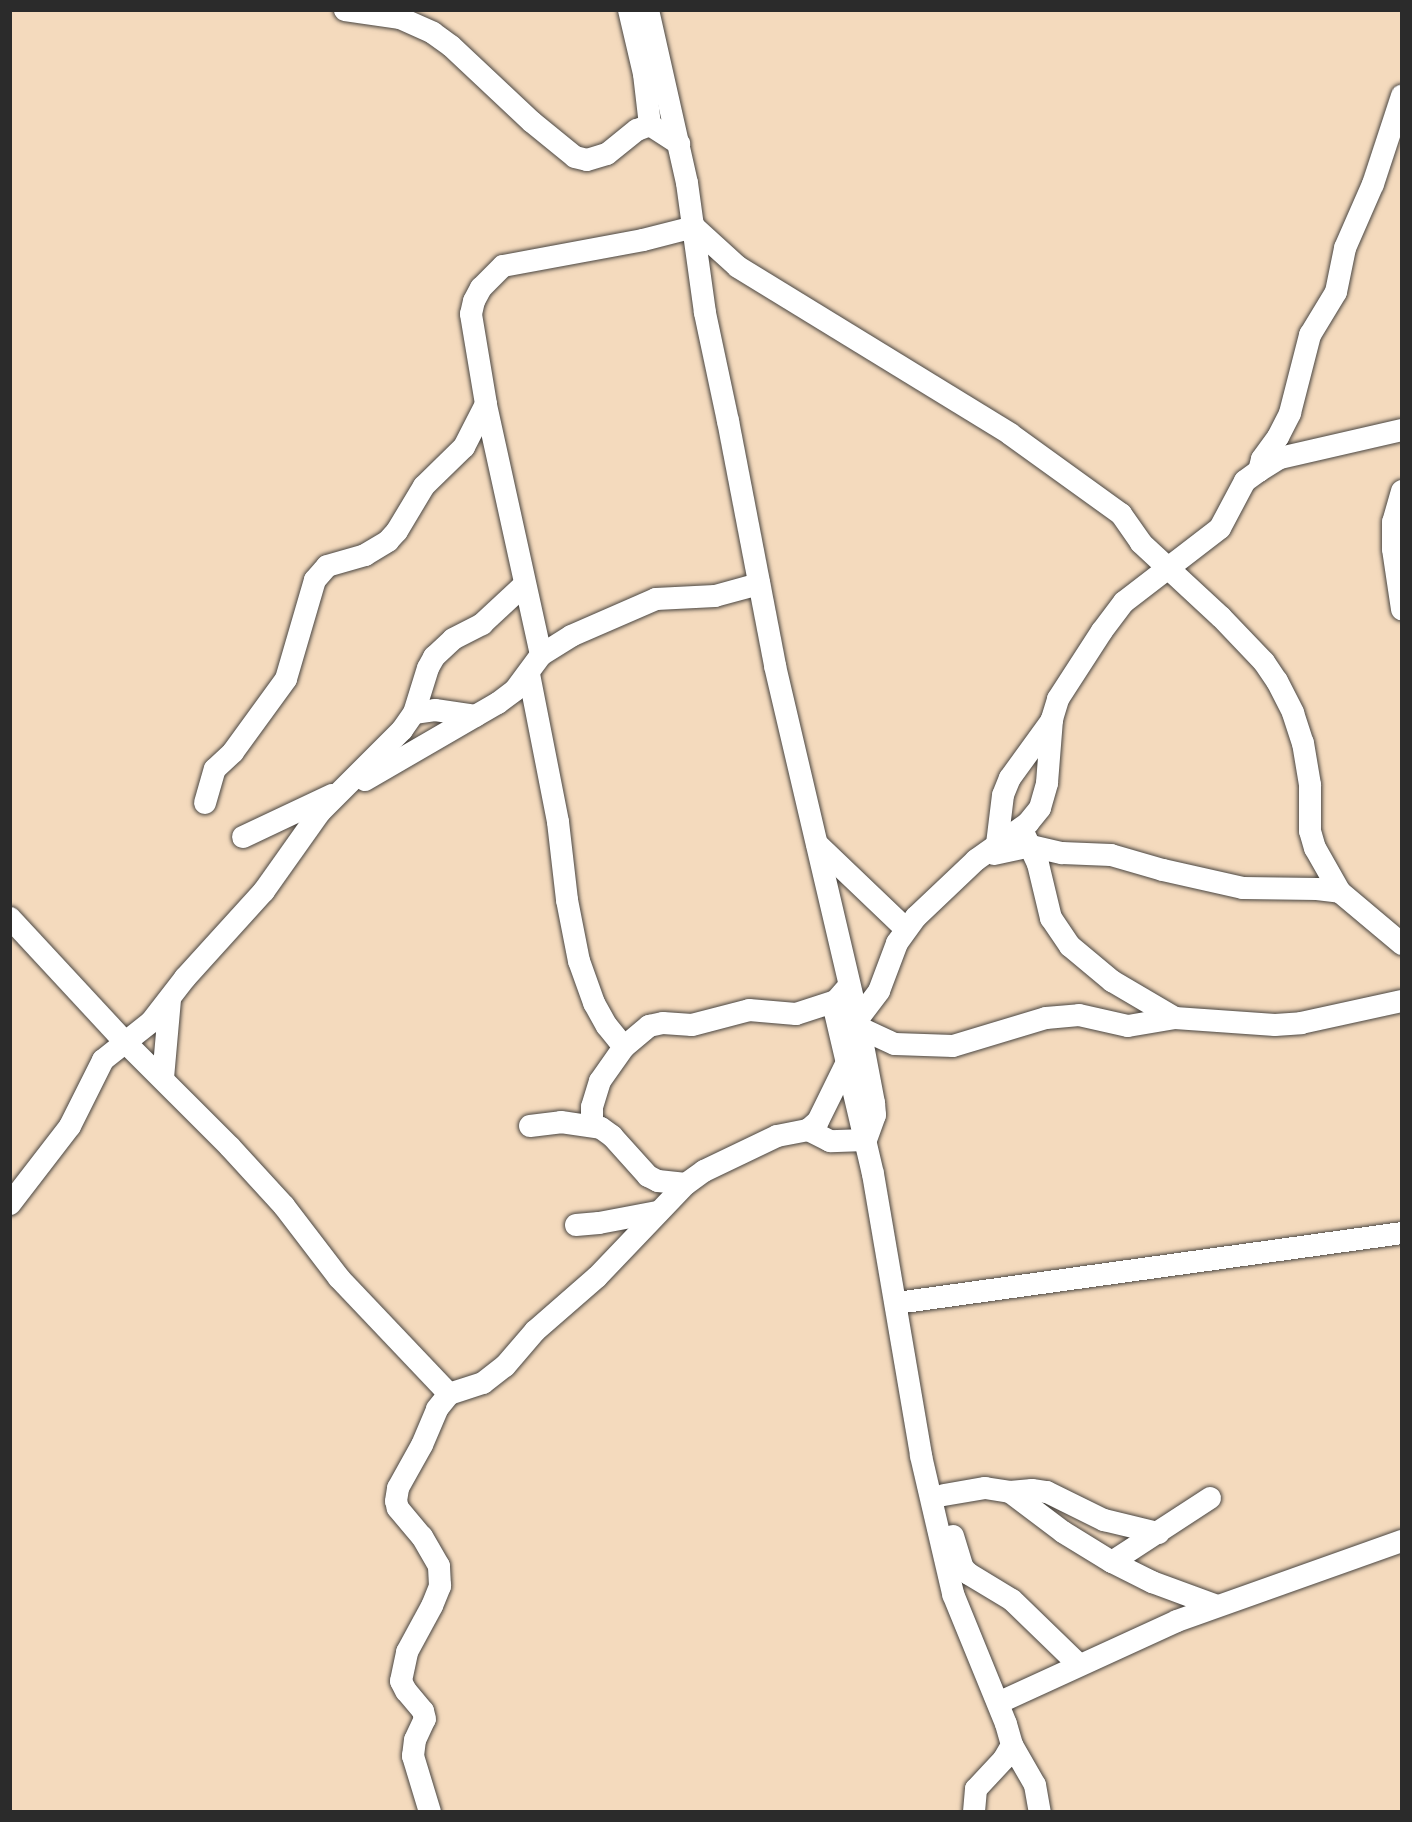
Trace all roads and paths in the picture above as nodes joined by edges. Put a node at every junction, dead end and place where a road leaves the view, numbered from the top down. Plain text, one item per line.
1 (345, 10) edge
2 (629, 10) edge
3 (648, 10) edge
4 (1401, 96) edge
5 (651, 125) junction
6 (679, 144) junction
7 (694, 227) junction
8 (486, 404) junction
9 (1401, 430) edge
10 (1259, 471) junction
11 (1401, 491) edge
12 (1168, 568) junction
13 (759, 584) junction
14 (524, 585) junction
15 (1401, 609) edge
16 (535, 664) junction
17 (414, 713) junction
18 (476, 716) junction
19 (1052, 719) junction
20 (339, 792) junction
21 (205, 802) dead end
22 (243, 837) dead end
23 (1026, 837) junction
24 (818, 844) junction
25 (997, 844) junction
26 (976, 860) junction
27 (1340, 892) junction
28 (10, 918) edge
29 (906, 928) junction
30 (1401, 944) edge
31 (842, 994) junction
32 (170, 997) junction
33 (1401, 1000) edge
34 (1175, 1018) junction
35 (859, 1023) junction
36 (124, 1041) junction
37 (895, 1044) junction
38 (624, 1047) junction
39 (857, 1062) junction
40 (164, 1078) junction
41 (591, 1125) junction
42 (530, 1126) dead end
43 (808, 1130) junction
44 (866, 1140) junction
45 (686, 1184) junction
46 (10, 1204) edge
47 (657, 1212) junction
48 (576, 1225) dead end
49 (1401, 1233) edge
50 (897, 1302) junction
51 (907, 1369) junction
52 (449, 1394) junction
53 (1010, 1492) junction
54 (944, 1495) junction
55 (1210, 1498) dead end
56 (1158, 1533) junction
57 (1401, 1541) edge
58 (1112, 1562) junction
59 (1217, 1606) junction
60 (1078, 1664) junction
61 (998, 1703) junction
62 (1012, 1745) junction
63 (430, 1812) edge
64 (974, 1812) edge
65 (1040, 1812) edge

1 - 5 street
2 - 5 street
3 - 6 street
4 - 10 street
5 - 6 street
6 - 7 street
7 - 8 street
7 - 12 street
7 - 13 street
8 - 14 street
8 - 21 street
9 - 10 street
10 - 12 street
11 - 15 street
12 - 19 street
12 - 27 street
13 - 16 street
13 - 24 street
14 - 16 street
14 - 17 street
16 - 18 street
16 - 38 street
17 - 18 street
17 - 20 street
18 - 20 street
19 - 23 street
19 - 25 street
20 - 22 street
20 - 32 street
23 - 25 street
23 - 26 street
23 - 27 street
23 - 34 street
24 - 29 street
24 - 31 street
25 - 26 street
26 - 29 street
27 - 30 street
28 - 36 street
29 - 35 street
31 - 35 street
31 - 38 street
31 - 39 street
32 - 36 street
32 - 40 street
33 - 34 street
34 - 37 street
35 - 37 street
35 - 39 street
36 - 40 street
36 - 46 street
37 - 39 street
38 - 41 street
39 - 43 street
39 - 44 street
40 - 52 street
41 - 42 street
41 - 45 street
43 - 44 street
43 - 45 street
44 - 50 street
45 - 47 street
47 - 48 street
47 - 52 street
49 - 50 street
50 - 51 street
51 - 54 street
51 - 61 street
52 - 63 street
53 - 54 street
53 - 56 street
53 - 58 street
54 - 60 street
55 - 56 street
56 - 58 street
57 - 59 street
58 - 59 street
59 - 60 street
60 - 61 street
61 - 62 street
62 - 64 street
62 - 65 street

